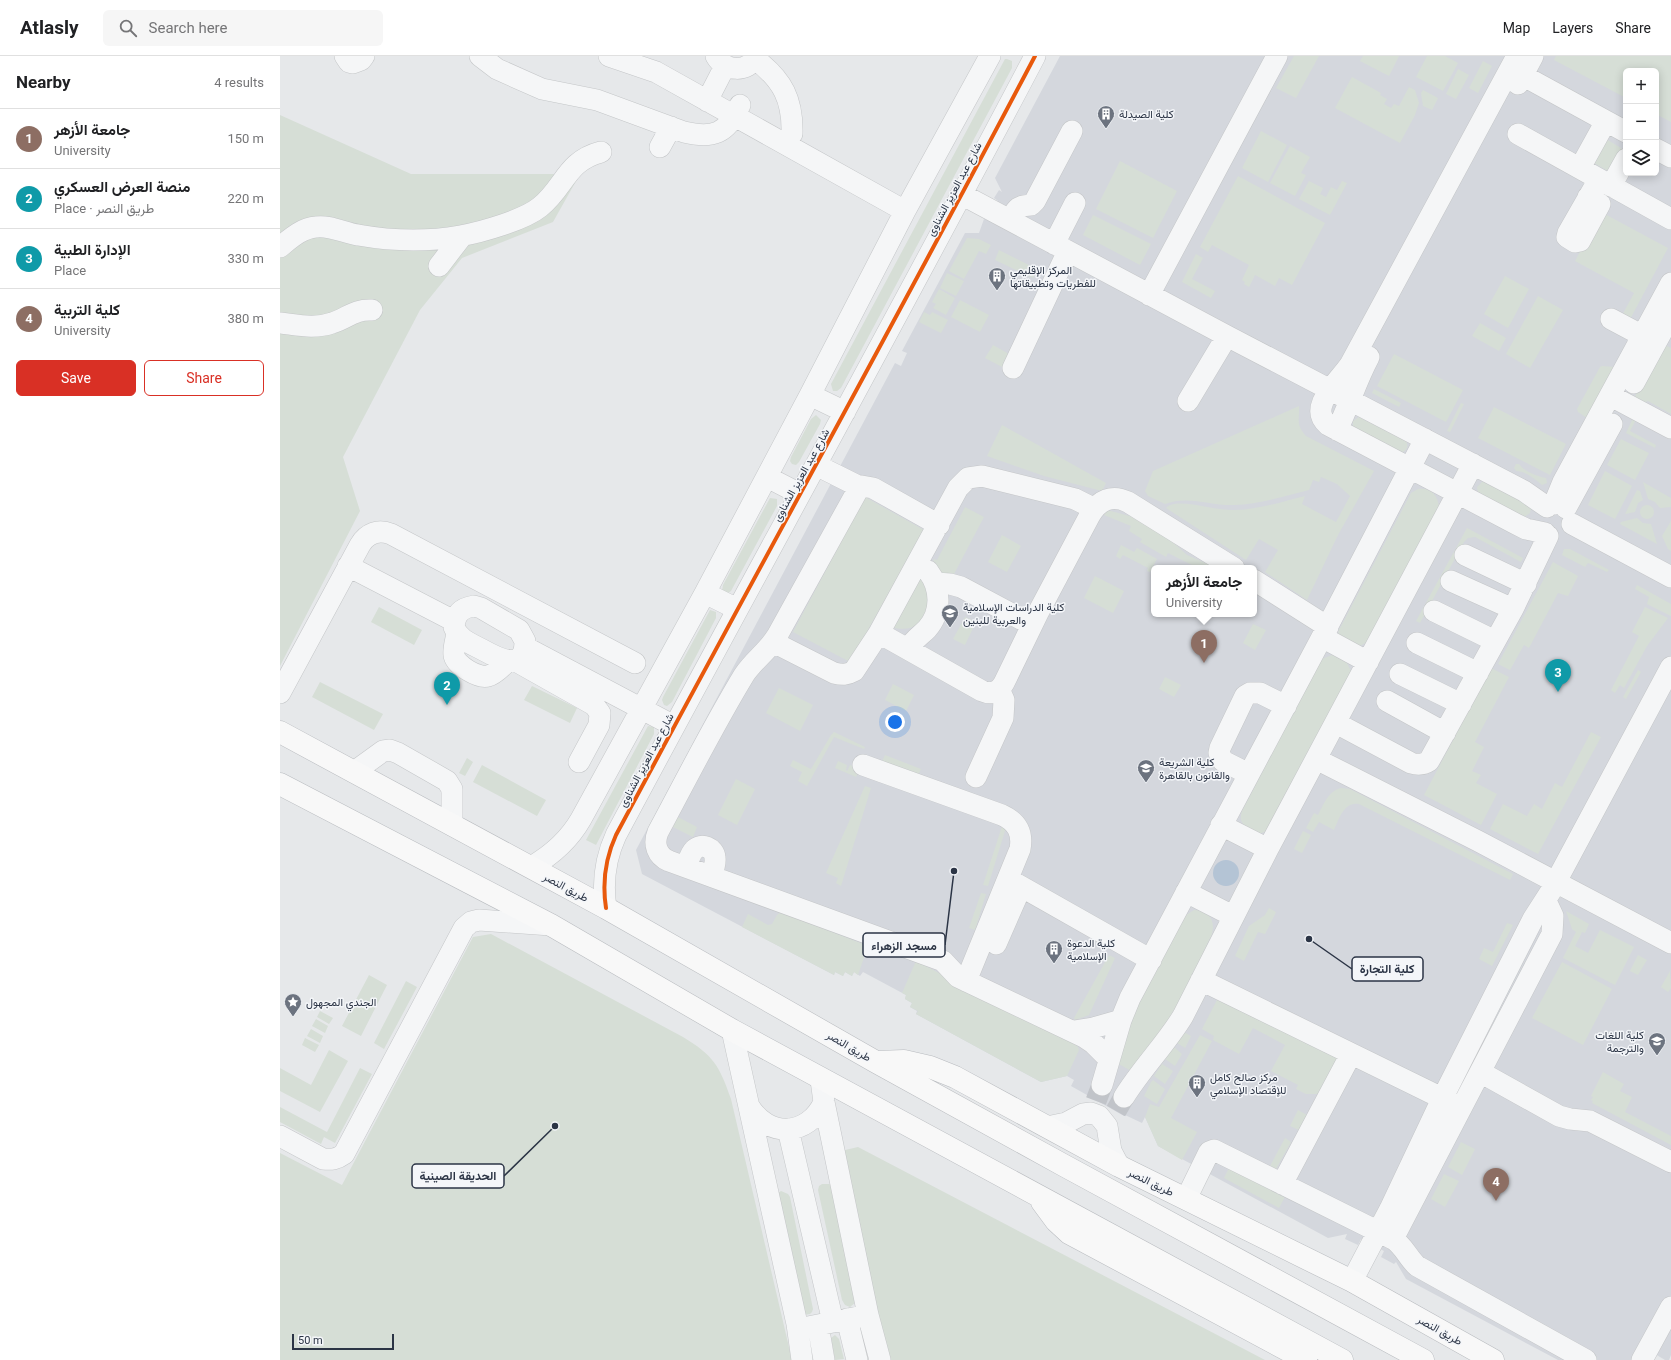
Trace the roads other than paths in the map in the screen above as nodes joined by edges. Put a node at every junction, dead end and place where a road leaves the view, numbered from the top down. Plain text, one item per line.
1 (345, 56) edge
2 (364, 56) edge
3 (480, 56) edge
4 (990, 56) edge
5 (1034, 56) edge
6 (1277, 56) edge
7 (1533, 56) edge
8 (756, 57) edge
9 (622, 58) edge
10 (654, 59) edge
11 (720, 61) edge
12 (1512, 64) edge
13 (710, 95) junction
14 (738, 111) junction
15 (1606, 121) junction
16 (671, 128) junction
17 (1623, 130) edge
18 (1072, 131) dead end
19 (1518, 134) dead end
20 (785, 135) junction
21 (660, 147) dead end
22 (1659, 150) edge
23 (602, 152) dead end
24 (1671, 157) edge
25 (1623, 162) edge
26 (1580, 168) junction
27 (1605, 182) junction
28 (961, 194) junction
29 (1588, 197) dead end
30 (1075, 203) dead end
31 (908, 206) junction
32 (1671, 219) edge
33 (1010, 220) junction
34 (1432, 228) junction
35 (462, 236) junction
36 (280, 247) edge
37 (1061, 247) junction
38 (439, 266) dead end
39 (1671, 283) edge
40 (1149, 295) junction
41 (372, 310) dead end
42 (1610, 319) dead end
43 (1665, 321) edge
44 (280, 324) edge
45 (1227, 336) junction
46 (1643, 336) junction
47 (1012, 368) dead end
48 (1331, 390) junction
49 (810, 395) junction
50 (1351, 400) junction
51 (1617, 400) junction
52 (1188, 401) dead end
53 (845, 412) junction
54 (1671, 428) edge
55 (1337, 430) junction
56 (1424, 439) junction
57 (1473, 464) junction
58 (816, 465) junction
59 (1410, 468) junction
60 (767, 477) junction
61 (860, 486) junction
62 (1457, 493) junction
63 (800, 494) junction
64 (1093, 510) junction
65 (1560, 511) junction
66 (939, 525) junction
67 (1546, 534) junction
68 (1465, 555) dead end
69 (920, 560) junction
70 (1229, 565) edge
71 (348, 566) junction
72 (1671, 576) edge
73 (1451, 581) dead end
74 (1257, 582) edge
75 (936, 583) junction
76 (1526, 584) junction
77 (705, 593) junction
78 (511, 598) junction
79 (737, 609) junction
80 (1513, 609) junction
81 (1434, 611) dead end
82 (500, 620) junction
83 (1032, 625) junction
84 (456, 627) junction
85 (1325, 632) junction
86 (879, 633) junction
87 (773, 642) junction
88 (1495, 642) junction
89 (1417, 644) dead end
90 (908, 649) junction
91 (515, 656) junction
92 (1368, 662) junction
93 (635, 663) dead end
94 (1671, 666) edge
95 (1400, 674) dead end
96 (1478, 674) junction
97 (999, 689) junction
98 (280, 694) edge
99 (599, 697) junction
100 (1387, 701) dead end
101 (1461, 704) junction
102 (1286, 706) junction
103 (641, 710) junction
104 (1336, 723) junction
105 (674, 726) junction
106 (280, 732) edge
107 (1445, 733) junction
108 (1316, 759) junction
109 (579, 762) dead end
110 (862, 765) dead end
111 (354, 772) junction
112 (1249, 774) junction
113 (976, 777) dead end
114 (280, 784) edge
115 (1221, 825) junction
116 (452, 826) junction
117 (1268, 849) junction
118 (531, 867) junction
119 (1556, 882) junction
120 (1015, 883) junction
121 (1186, 892) junction
122 (1546, 901) junction
123 (606, 908) junction
124 (1233, 916) junction
125 (551, 925) junction
126 (1671, 943) edge
127 (1151, 960) junction
128 (1505, 976) junction
129 (1201, 980) junction
130 (971, 984) junction
131 (1525, 986) junction
132 (1121, 1020) junction
133 (732, 1030) junction
134 (1074, 1031) junction
135 (1351, 1054) junction
136 (1109, 1059) junction
137 (876, 1062) junction
138 (1480, 1072) junction
139 (821, 1080) junction
140 (1442, 1099) junction
141 (824, 1102) junction
142 (748, 1105) junction
143 (1106, 1105) junction
144 (1462, 1108) junction
145 (1046, 1128) junction
146 (788, 1130) junction
147 (280, 1136) edge
148 (1671, 1162) edge
149 (1119, 1166) junction
150 (1282, 1184) junction
151 (1038, 1196) junction
152 (1186, 1199) junction
153 (1397, 1213) junction
154 (1386, 1236) junction
155 (1352, 1281) junction
156 (1671, 1307) edge
157 (868, 1314) junction
158 (833, 1322) junction
159 (798, 1329) junction
160 (802, 1360) edge
161 (824, 1360) edge
162 (857, 1360) edge
163 (880, 1360) edge
164 (1306, 1360) edge
165 (1342, 1360) edge
166 (1423, 1360) edge
167 (1493, 1360) edge
168 (1586, 1360) edge
169 (1642, 1360) edge

1 - 2 street
3 - 16 street
4 - 31 street
5 - 28 street, شارع عبد العزيز الشناوى
6 - 40 street
7 - 12 street
8 - 11 street
8 - 20 street
9 - 10 street
10 - 13 street
11 - 13 street
12 - 15 street
12 - 34 street
13 - 14 street
14 - 16 street
14 - 20 street
15 - 17 street
15 - 26 street
16 - 21 street
18 - 33 street
19 - 26 street
20 - 31 street
22 - 24 street
23 - 35 street
25 - 27 street
26 - 27 street
27 - 29 street
27 - 32 street
28 - 33 street
28 - 53 street, شارع عبد العزيز الشناوى
30 - 37 street
31 - 49 street
33 - 37 street
34 - 48 street
34 - 50 street
35 - 36 street
35 - 38 street
37 - 40 street
37 - 47 street
39 - 43 street
40 - 45 street
41 - 44 street
42 - 46 street
43 - 46 street
43 - 51 street
45 - 48 street
45 - 52 street
46 - 51 street
48 - 50 street
48 - 55 street
49 - 53 street
49 - 60 street
50 - 55 street
50 - 56 street
51 - 54 street
51 - 65 street
53 - 58 street, شارع عبد العزيز الشناوى
55 - 59 street
56 - 57 street
56 - 59 street
57 - 62 street
57 - 65 street
58 - 61 street
58 - 63 street, شارع عبد العزيز الشناوى
59 - 62 street
59 - 85 street
60 - 63 street
60 - 77 street
61 - 66 street
61 - 87 street
62 - 67 street
62 - 92 street
63 - 79 street, شارع عبد العزيز الشناوى
64 - 66 street
64 - 70 street
64 - 83 street
65 - 67 street
65 - 67 street
65 - 72 street
66 - 69 street
67 - 76 street
68 - 76 street
69 - 75 street
69 - 86 street
71 - 78 street
71 - 84 street
71 - 98 street
73 - 80 street
74 - 85 street
75 - 83 street
75 - 90 street
76 - 80 street
77 - 79 street
77 - 103 street
78 - 82 street
78 - 93 street
79 - 105 street, شارع عبد العزيز الشناوى
80 - 88 street
81 - 88 street
82 - 84 street
82 - 91 street
83 - 97 street
84 - 91 street
85 - 92 street
85 - 102 street
86 - 87 street
86 - 90 street
87 - 130 street
88 - 96 street
89 - 96 street
90 - 97 street
91 - 99 street
92 - 104 street
94 - 119 street
95 - 101 street
96 - 101 street
97 - 113 street
99 - 103 street
99 - 109 street
100 - 107 street
101 - 107 street
102 - 112 street
102 - 112 street
103 - 105 street
103 - 118 street
104 - 107 street
104 - 108 street
105 - 123 street, شارع عبد العزيز الشناوى
106 - 111 highway, طريق النصر
108 - 117 street
108 - 119 street
110 - 120 street
111 - 116 highway, طريق النصر
111 - 116 street
112 - 115 street
114 - 125 highway
115 - 117 street
115 - 121 street
116 - 118 highway, طريق النصر
117 - 124 street
118 - 123 highway, طريق النصر
119 - 122 street
119 - 126 street
120 - 127 street
120 - 130 street
121 - 124 street
121 - 127 street
122 - 128 street
122 - 131 street
123 - 137 highway, طريق النصر
124 - 129 street
125 - 133 highway
125 - 147 street
127 - 132 street
128 - 131 street
128 - 140 street
129 - 135 street
129 - 143 street
130 - 134 street
131 - 138 street
132 - 134 street
132 - 136 street
133 - 139 highway
133 - 142 street
134 - 136 street
135 - 140 street
135 - 150 street
136 - 143 street
137 - 145 highway, طريق النصر
137 - 166 highway
138 - 144 street
138 - 148 street
139 - 141 street
139 - 151 highway
140 - 144 street
140 - 153 street
141 - 146 street
141 - 157 street
142 - 146 street
142 - 159 street
143 - 145 street
143 - 149 street
144 - 153 street
145 - 149 highway, طريق النصر
146 - 158 street
149 - 152 highway, طريق النصر
150 - 152 street
150 - 154 street
151 - 164 highway
151 - 165 highway
152 - 155 highway, طريق النصر
153 - 154 street
154 - 155 street
154 - 168 street
155 - 167 highway, طريق النصر
156 - 169 street
157 - 158 street
157 - 163 street
158 - 159 street
158 - 161 street
158 - 162 street
159 - 160 street

